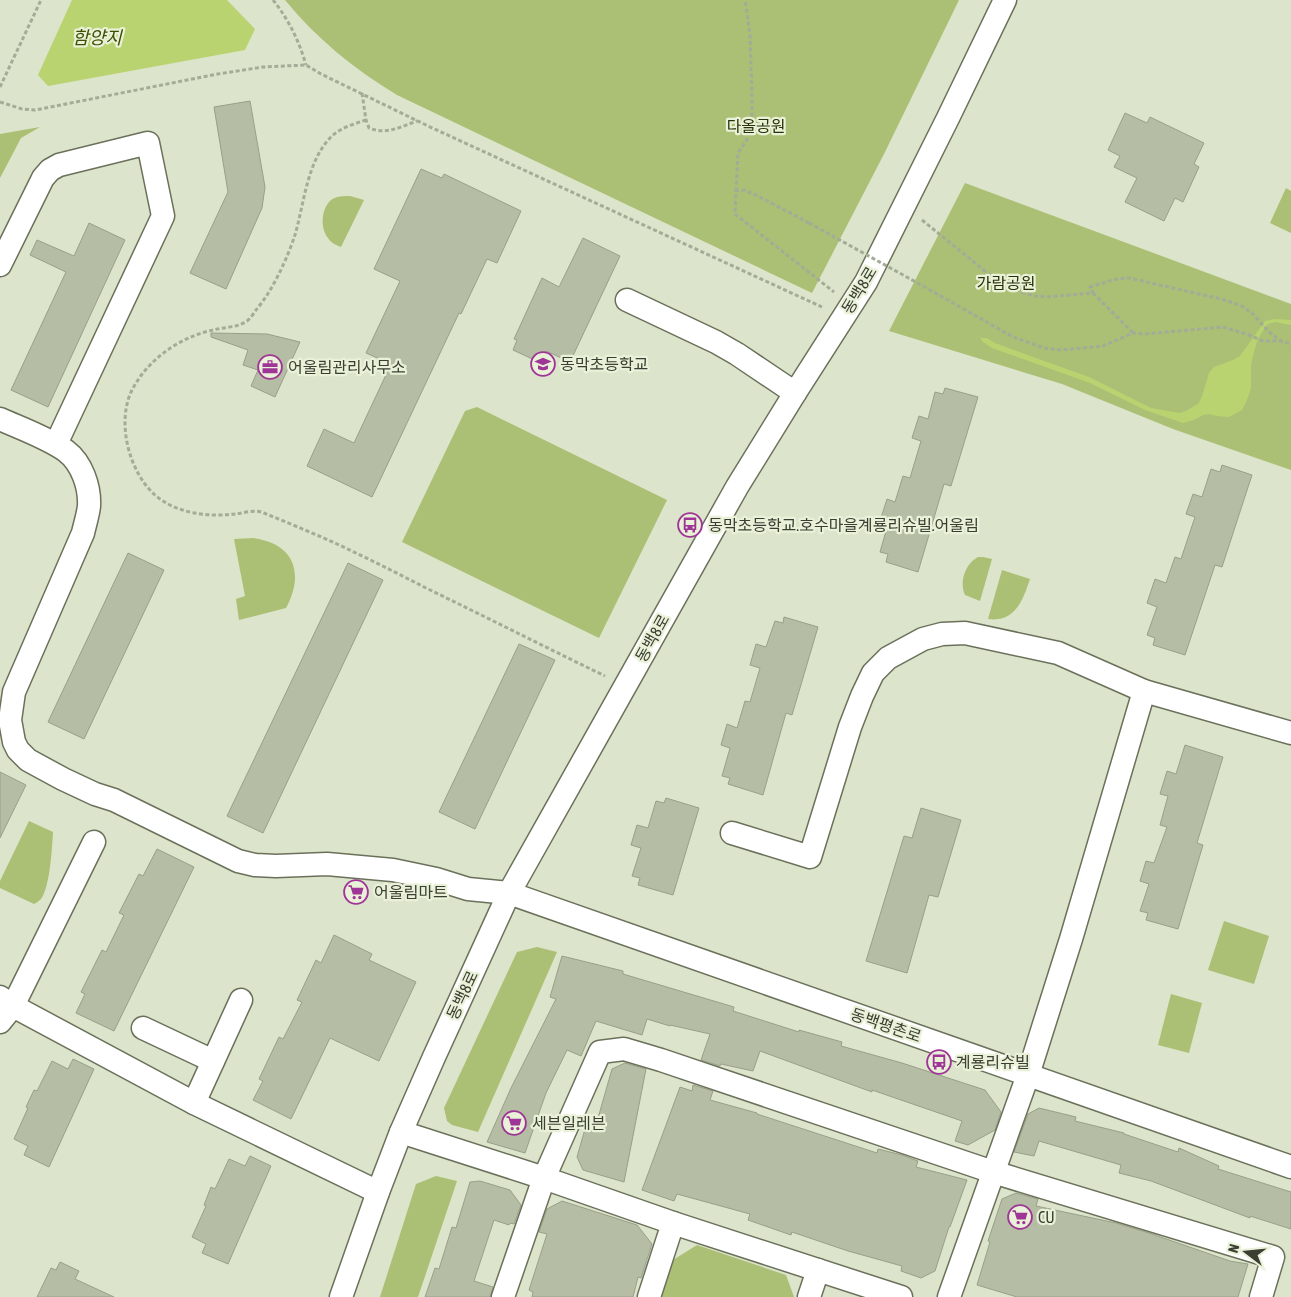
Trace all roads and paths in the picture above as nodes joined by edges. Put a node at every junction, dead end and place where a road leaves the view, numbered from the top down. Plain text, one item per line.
1 (41, 0) edge
2 (273, 0) edge
3 (745, 0) edge
4 (1005, 0) edge
5 (306, 65) junction
6 (0, 88) edge
7 (362, 93) junction
8 (0, 102) edge
9 (366, 120) junction
10 (417, 121) junction
11 (736, 191) junction
12 (904, 206) junction
13 (0, 265) edge
14 (1093, 293) junction
15 (627, 300) dead end
16 (847, 311) junction
17 (1133, 333) junction
18 (1281, 341) junction
19 (1291, 344) edge
20 (795, 393) junction
21 (0, 418) edge
22 (56, 444) junction
23 (625, 687) junction
24 (1144, 690) junction
25 (1291, 733) edge
26 (732, 833) dead end
27 (94, 842) dead end
28 (509, 893) junction
29 (241, 1000) dead end
30 (4, 1008) edge
31 (144, 1028) dead end
32 (213, 1061) junction
33 (1028, 1074) junction
34 (194, 1103) junction
35 (401, 1132) junction
36 (1291, 1167) edge
37 (993, 1172) junction
38 (544, 1178) junction
39 (378, 1192) junction
40 (673, 1223) junction
41 (818, 1270) junction
42 (341, 1297) edge
43 (503, 1297) edge
44 (649, 1297) edge
45 (810, 1297) edge
46 (900, 1297) edge
47 (949, 1297) edge
48 (1261, 1297) edge

1 - 6 path
2 - 5 path
3 - 11 path
4 - 12 street, 동백8로
5 - 7 path
5 - 8 path
7 - 9 path
7 - 10 path
9 - 10 path
9 - 23 path
10 - 16 path
11 - 16 path
11 - 17 path, bridge
12 - 14 path
12 - 16 street, 동백8로
13 - 22 street
14 - 17 path
14 - 18 path
15 - 20 street
16 - 20 street, 동백8로
17 - 18 path
18 - 19 path
20 - 23 street, 동백8로
21 - 22 street, 동백평촌로
22 - 28 street, 동백평촌로
23 - 28 street, 동백8로
24 - 25 street
24 - 26 street
24 - 33 street
27 - 30 street
28 - 33 street, 동백평촌로
28 - 35 street, 동백8로
29 - 32 street
30 - 34 street
31 - 32 street
32 - 34 street
33 - 36 street, 동백평촌로
33 - 37 street
34 - 39 street
35 - 38 street
35 - 39 street, 동백8로
37 - 38 street
37 - 47 street
37 - 48 street
38 - 40 street
38 - 43 street
39 - 42 street, 동백8로
40 - 41 street
40 - 44 street
41 - 45 street
41 - 46 street

